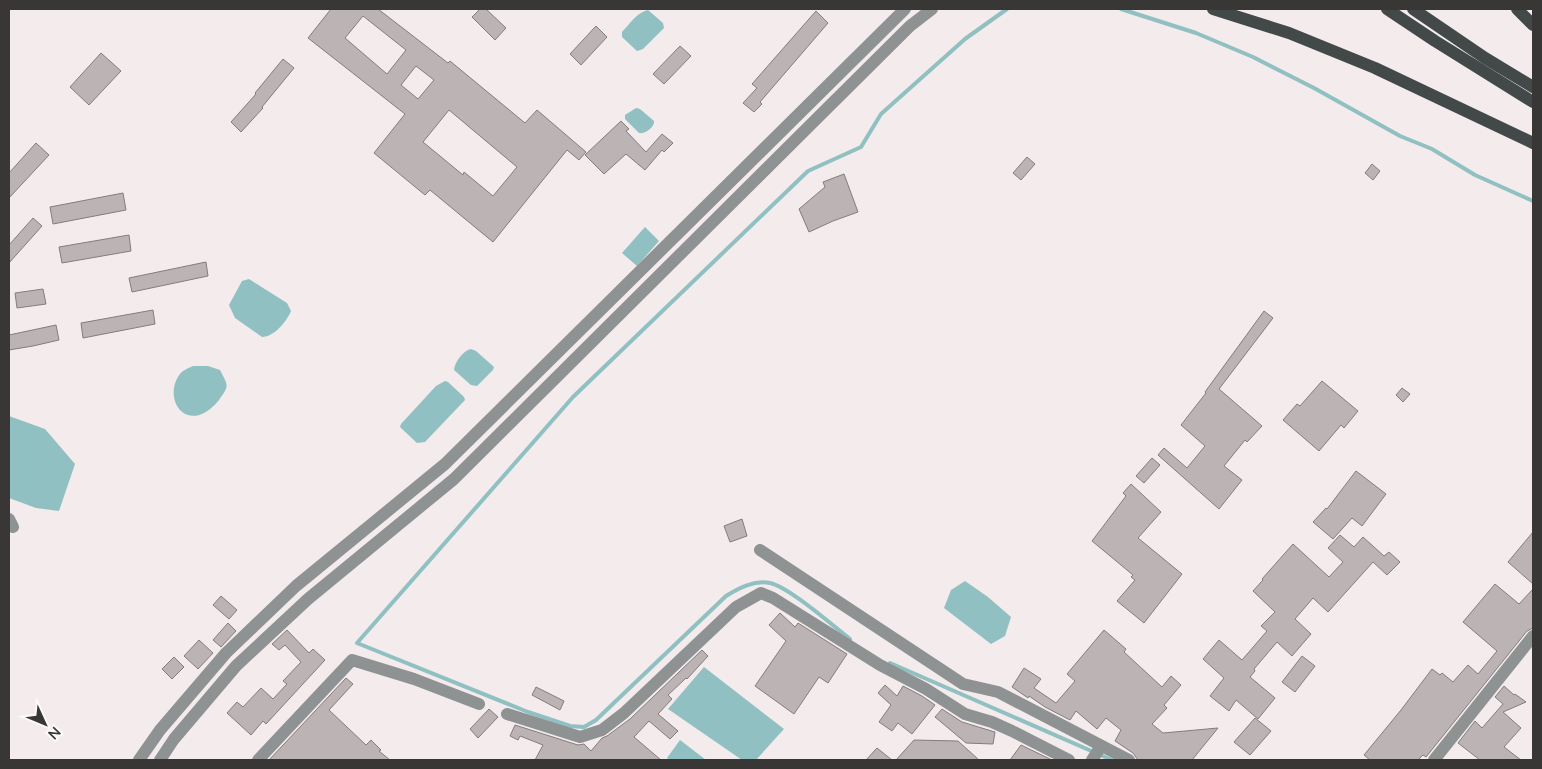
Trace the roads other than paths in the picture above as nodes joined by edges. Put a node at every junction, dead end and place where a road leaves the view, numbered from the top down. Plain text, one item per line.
1 (905, 9) edge
2 (932, 9) edge
3 (1212, 9) edge
4 (1387, 9) edge
5 (1413, 9) edge
6 (1517, 9) edge
7 (1533, 25) edge
8 (1533, 87) edge
9 (1533, 102) edge
10 (1533, 143) edge
11 (760, 550) dead end
12 (1533, 636) edge
13 (479, 704) dead end
14 (507, 714) dead end
15 (1101, 746) junction
16 (139, 760) edge
17 (160, 760) edge
18 (258, 760) edge
19 (1068, 760) edge
20 (1092, 760) edge
21 (1129, 760) edge
22 (1434, 760) edge

1 - 16 street
2 - 17 street
3 - 10 main road
4 - 9 main road
5 - 8 main road
6 - 7 main road
11 - 15 street
12 - 22 street
13 - 18 street
14 - 19 street
15 - 20 street
15 - 21 street

